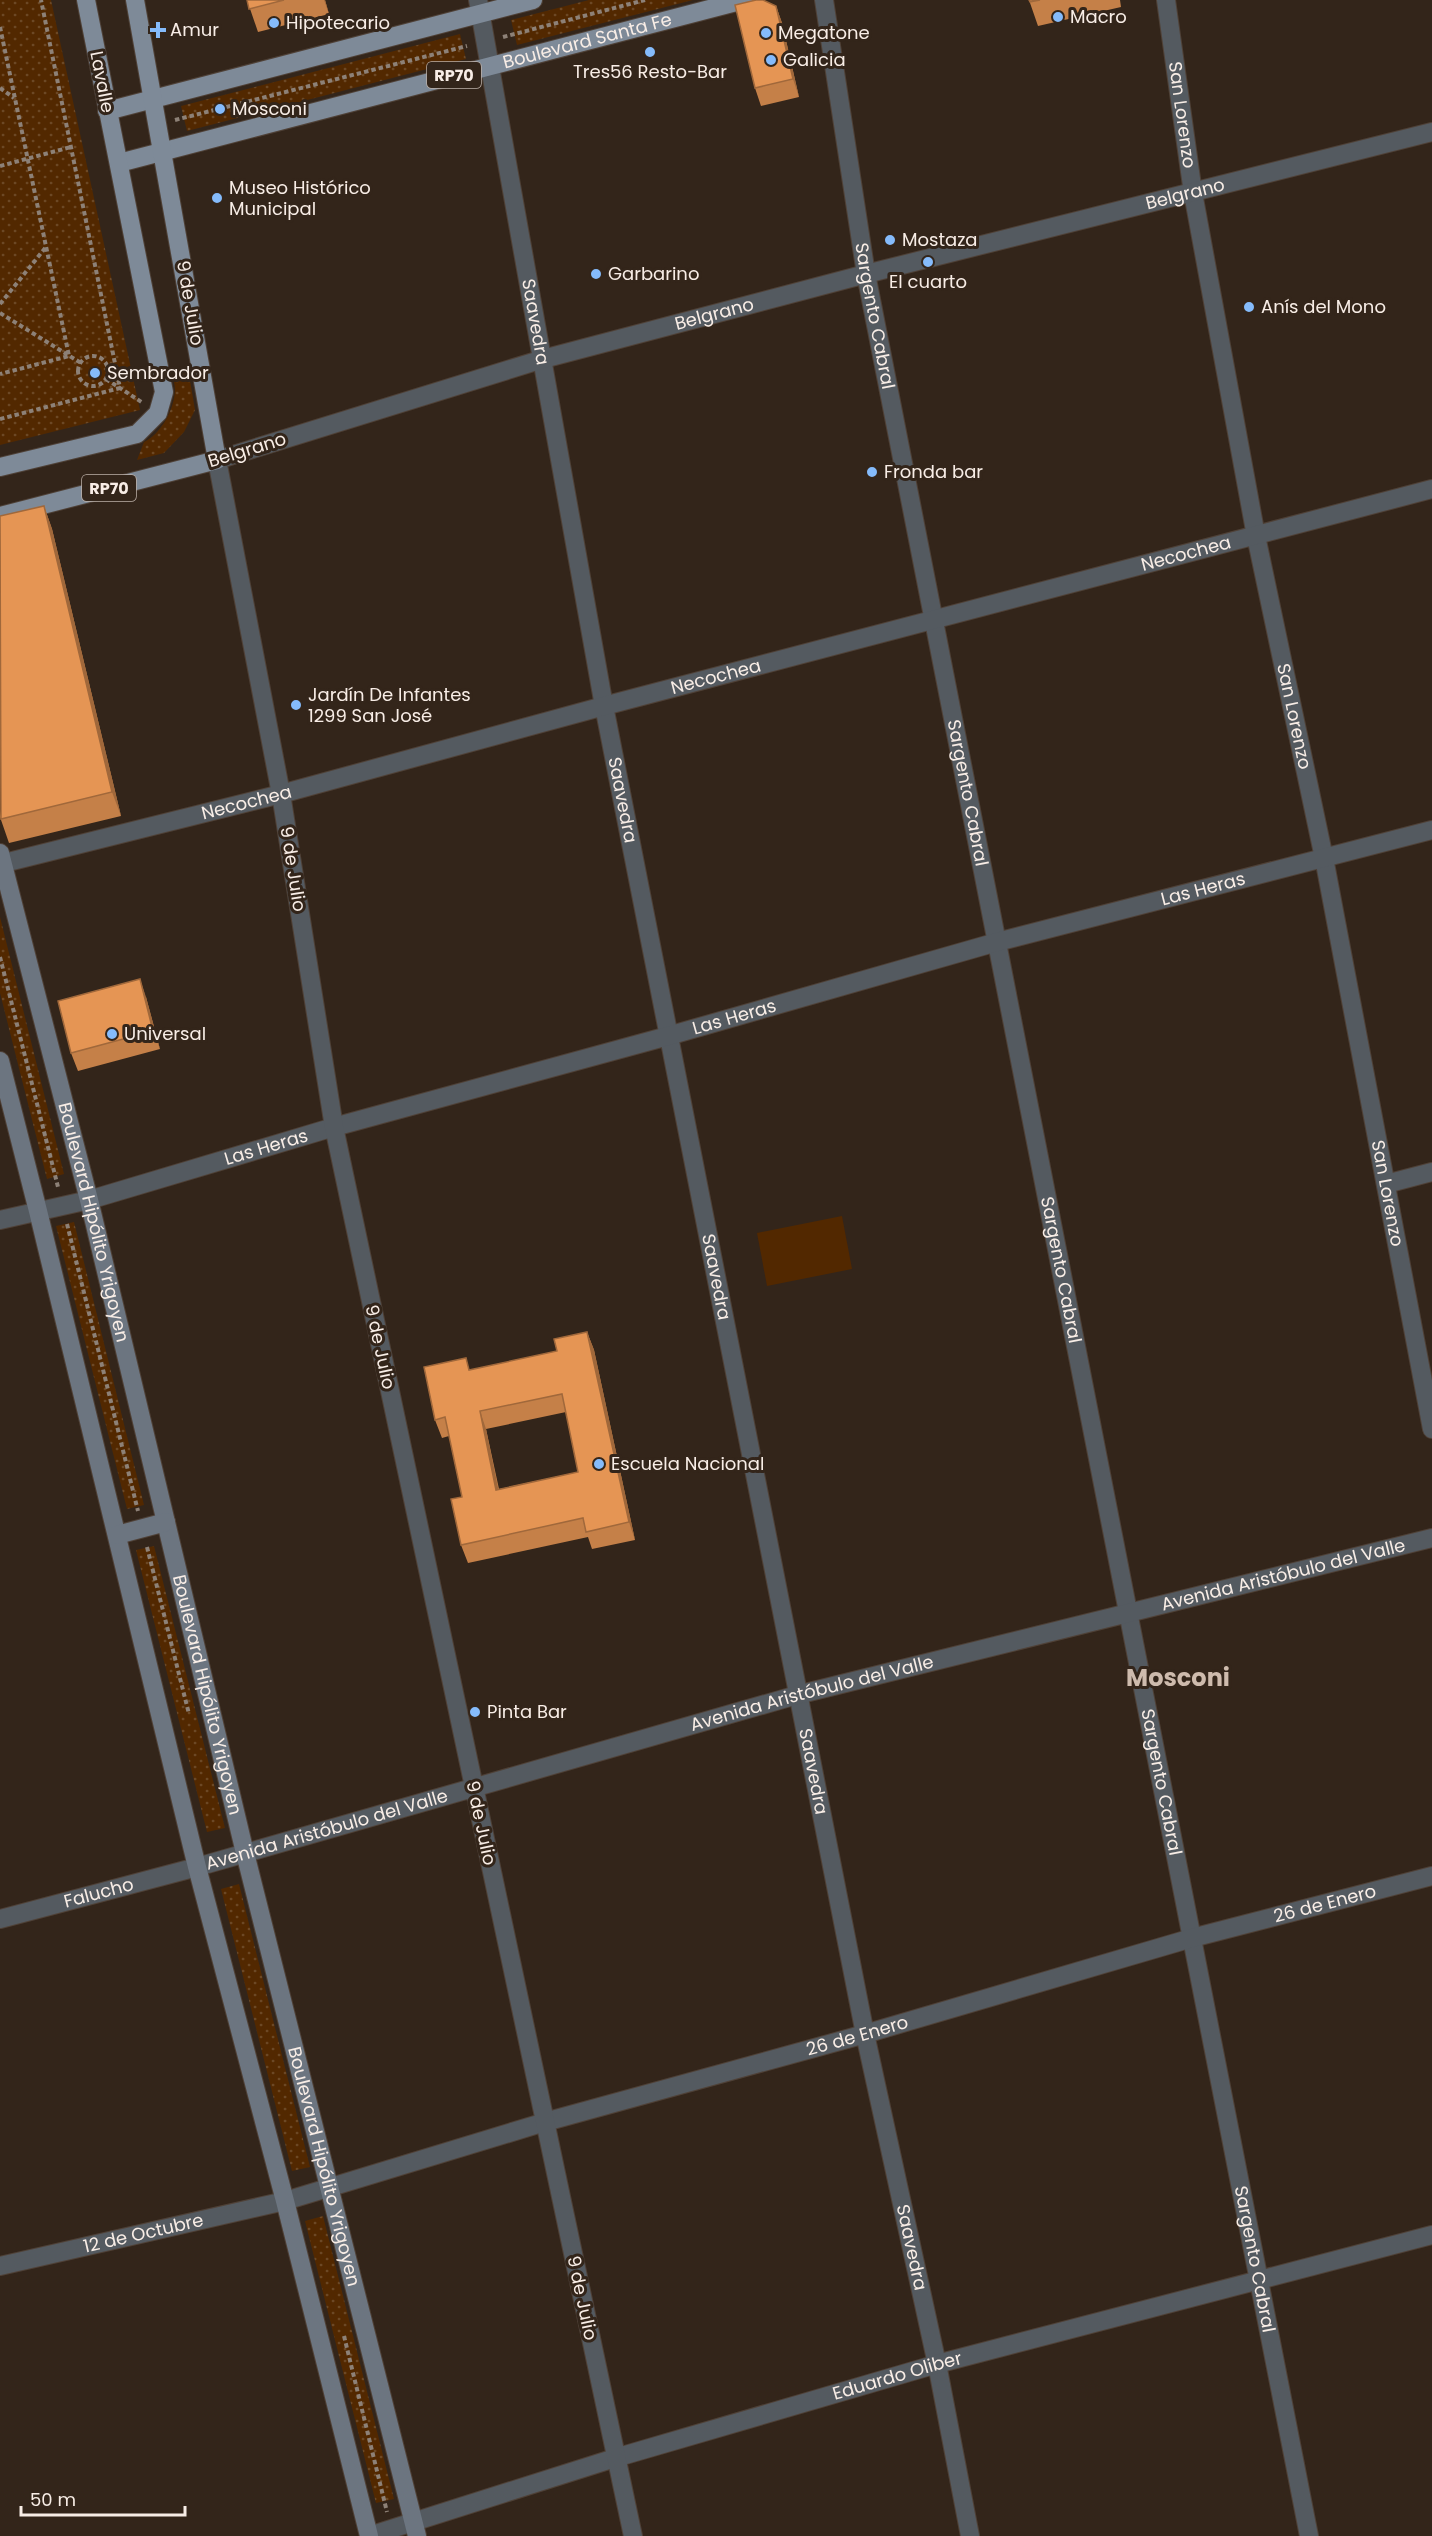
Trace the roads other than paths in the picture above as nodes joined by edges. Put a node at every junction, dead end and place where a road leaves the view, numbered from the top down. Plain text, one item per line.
1 (86, 0) edge
2 (135, 0) edge
3 (533, 0) edge
4 (744, 0) edge
5 (824, 0) edge
6 (1166, 0) edge
7 (480, 7) edge
8 (491, 65) junction
9 (154, 99) junction
10 (107, 111) junction
11 (1432, 132) edge
12 (164, 152) junction
13 (119, 163) junction
14 (1193, 193) junction
15 (866, 274) junction
16 (543, 359) junction
17 (218, 460) junction
18 (0, 467) edge
19 (1432, 489) edge
20 (0, 516) edge
21 (1256, 536) junction
22 (933, 620) junction
23 (604, 706) junction
24 (281, 794) junction
25 (1432, 830) edge
26 (1324, 858) junction
27 (1, 860) edge
28 (997, 942) junction
29 (668, 1036) junction
30 (0, 1061) edge
31 (334, 1127) junction
32 (1432, 1172) edge
33 (1386, 1184) junction
34 (89, 1200) junction
35 (38, 1211) junction
36 (0, 1220) edge
37 (1432, 1429) edge
38 (166, 1522) junction
39 (117, 1535) junction
40 (1432, 1538) edge
41 (1128, 1612) junction
42 (797, 1695) junction
43 (473, 1786) junction
44 (245, 1853) junction
45 (197, 1867) junction
46 (1432, 1876) edge
47 (0, 1919) edge
48 (1192, 1938) junction
49 (865, 2034) junction
50 (545, 2122) junction
51 (331, 2187) junction
52 (285, 2201) junction
53 (1432, 2235) edge
54 (0, 2266) edge
55 (1259, 2279) junction
56 (937, 2364) junction
57 (615, 2458) junction
58 (415, 2528) edge
59 (369, 2536) edge
60 (633, 2536) edge
61 (970, 2536) edge
62 (1309, 2536) edge

1 - 10 main road, Lavalle
2 - 9 main road
3 - 7 main road
4 - 8 main road, Boulevard Santa Fe / RP70
5 - 15 street, Sargento Cabral
6 - 14 street, San Lorenzo
7 - 8 street, Saavedra
7 - 9 main road
8 - 12 main road, Boulevard Santa Fe / RP70
8 - 16 street, Saavedra
9 - 10 main road
9 - 12 main road
10 - 13 main road, Lavalle
11 - 14 street, Belgrano
12 - 13 main road, Boulevard Santa Fe
12 - 17 main road, 9 de Julio
13 - 18 main road
14 - 15 street, Belgrano
14 - 21 street, San Lorenzo
15 - 16 street, Belgrano
15 - 22 street, Sargento Cabral
16 - 17 street, Belgrano
16 - 23 street, Saavedra
17 - 20 main road, Belgrano / RP70
17 - 24 street, 9 de Julio
19 - 21 street, Necochea
21 - 22 street, Necochea
21 - 26 street, San Lorenzo
22 - 23 street, Necochea
22 - 28 street, Sargento Cabral
23 - 24 street, Necochea
23 - 29 street, Saavedra
24 - 27 street, Necochea
24 - 31 street, 9 de Julio
25 - 26 street, Las Heras
26 - 28 street, Las Heras
26 - 33 street, San Lorenzo
27 - 34 main road, Boulevard Hipólito Yrigoyen
28 - 29 street, Las Heras
28 - 41 street, Sargento Cabral
29 - 31 street, Las Heras
29 - 42 street, Saavedra
30 - 35 main road
31 - 34 street, Las Heras
31 - 43 street, 9 de Julio
32 - 33 street
33 - 37 street, San Lorenzo
34 - 35 street, Las Heras
34 - 38 main road, Boulevard Hipólito Yrigoyen
35 - 36 street, Las Heras
35 - 39 main road
38 - 39 main road
38 - 44 main road, Boulevard Hipólito Yrigoyen
39 - 45 main road
40 - 41 street, Avenida Aristóbulo del Valle
41 - 42 street, Avenida Aristóbulo del Valle
41 - 48 street, Sargento Cabral
42 - 43 street, Avenida Aristóbulo del Valle
42 - 49 street, Saavedra
43 - 44 street, Avenida Aristóbulo del Valle
43 - 50 street, 9 de Julio
44 - 45 street, Avenida Aristóbulo del Valle
44 - 51 main road, Boulevard Hipólito Yrigoyen
45 - 47 street, Falucho
45 - 52 main road
46 - 48 street, 26 de Enero
48 - 49 street, 26 de Enero
48 - 55 street, Sargento Cabral
49 - 50 street, 26 de Enero
49 - 56 street, Saavedra
50 - 51 street, 26 de Enero
50 - 57 street, 9 de Julio
51 - 52 street, 26 de Enero
51 - 58 main road, Boulevard Hipólito Yrigoyen
52 - 54 street, 12 de Octubre
52 - 59 main road
53 - 55 street, Eduardo Oliber
55 - 56 street, Eduardo Oliber
55 - 62 street, Sargento Cabral
56 - 57 street, Eduardo Oliber
56 - 61 street, Saavedra
57 - 58 street, Eduardo Oliber
57 - 60 street, 9 de Julio
58 - 59 street, Eduardo Oliber

